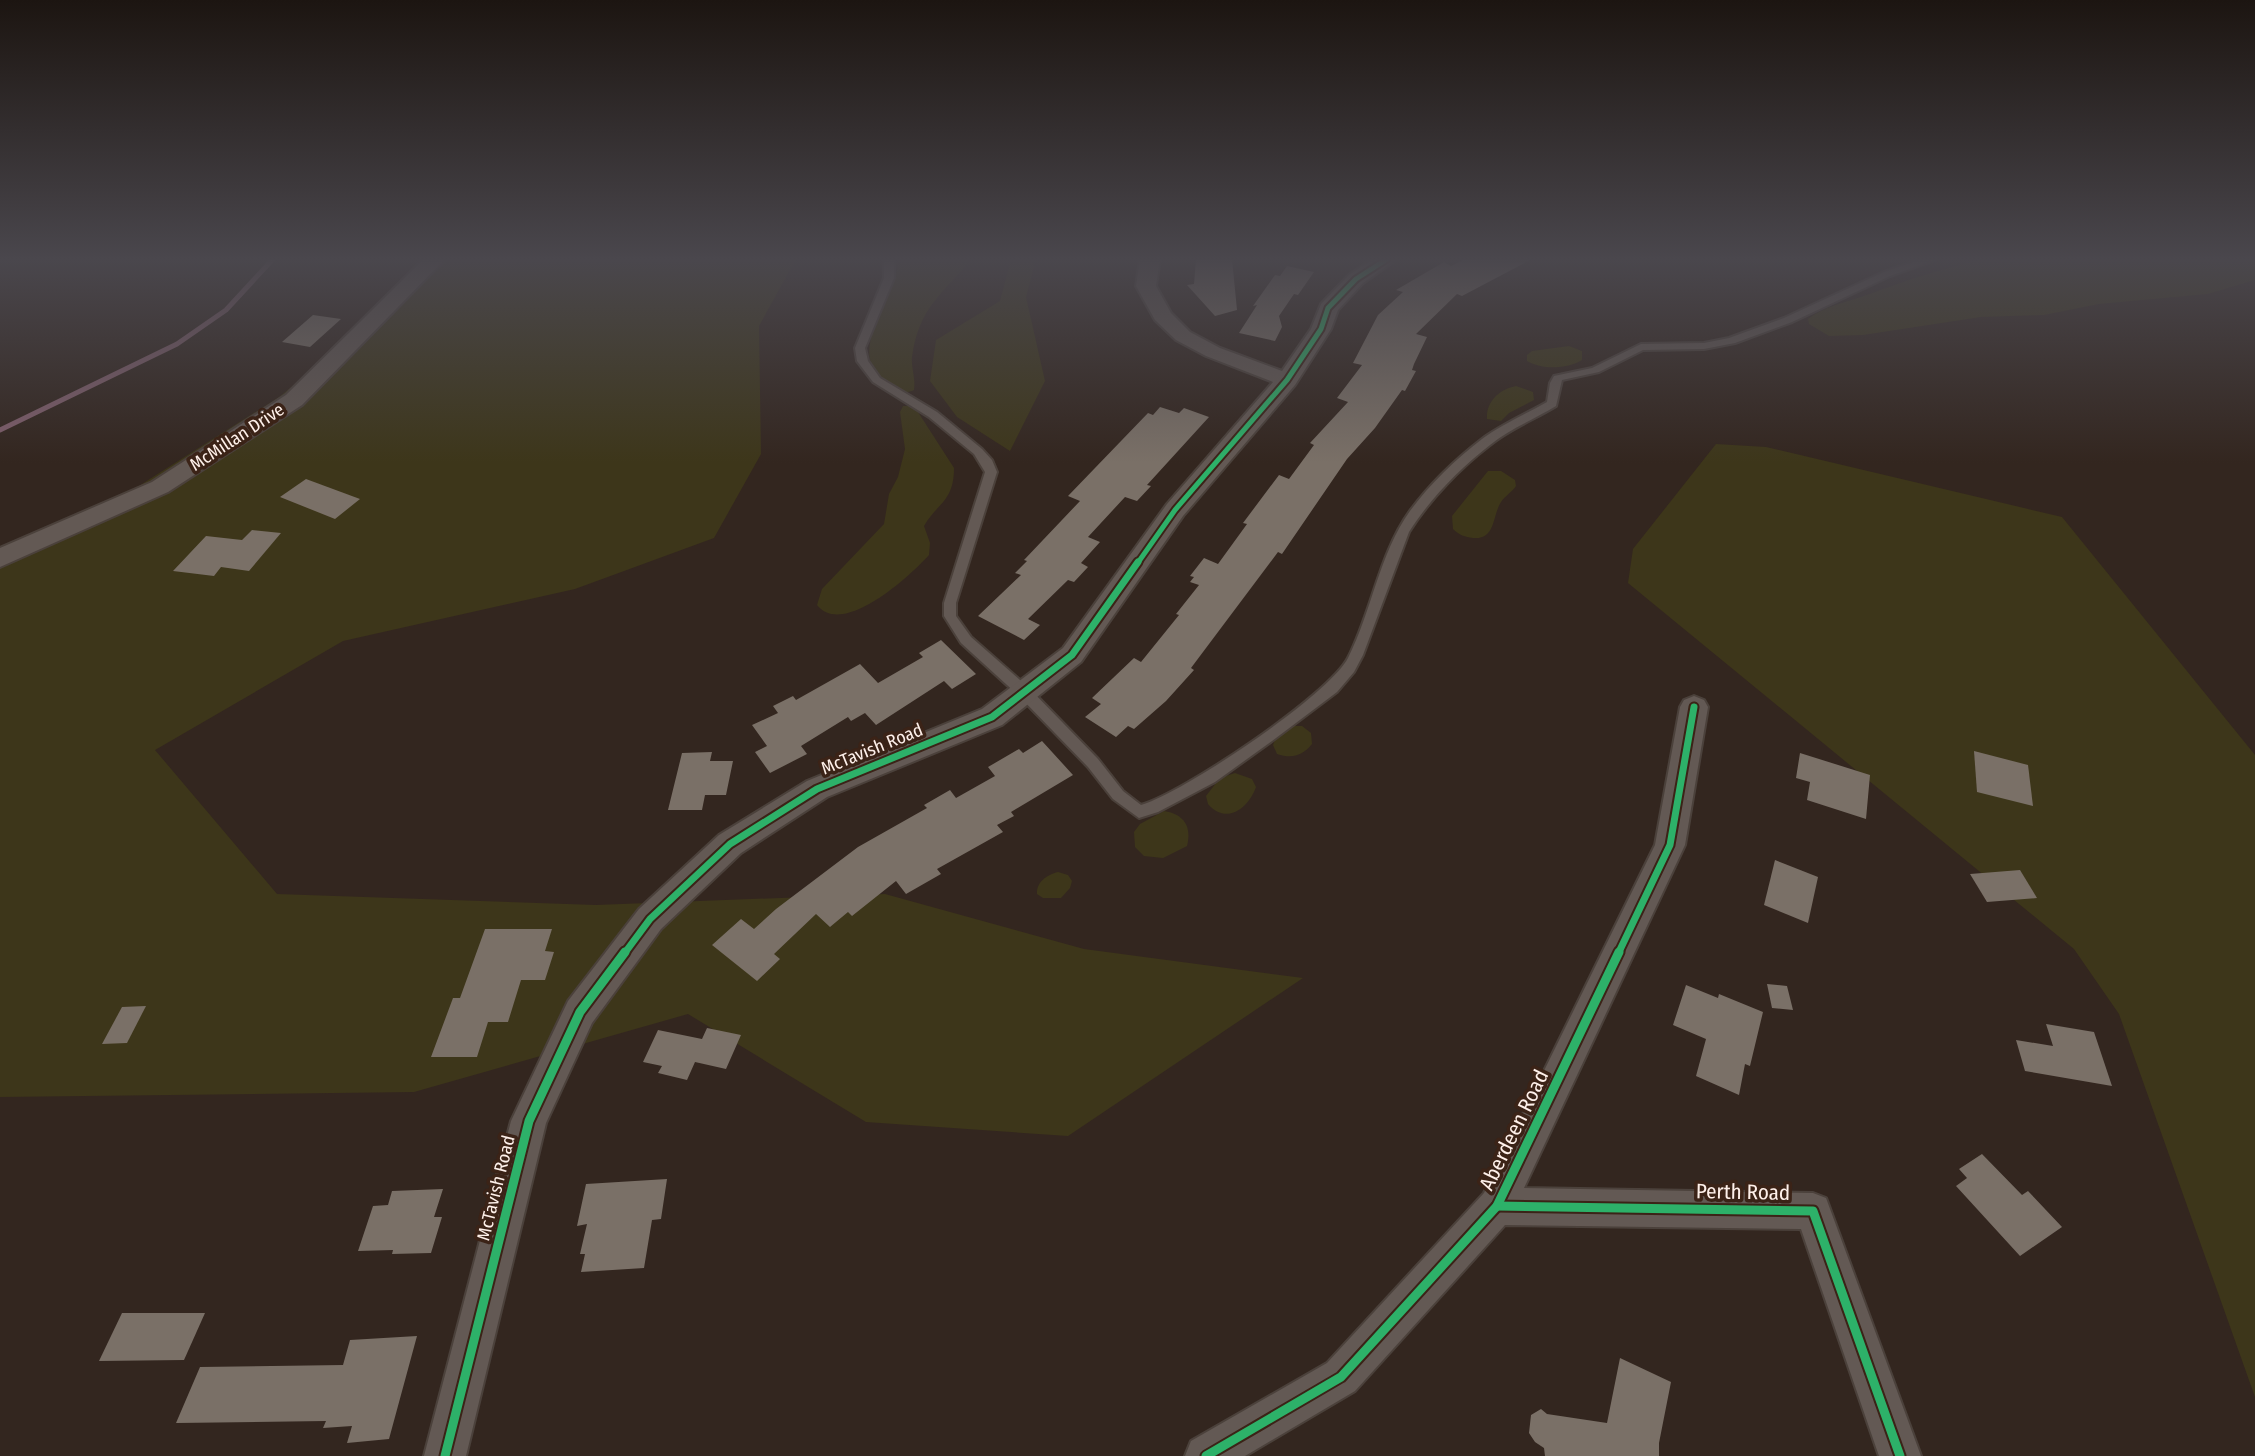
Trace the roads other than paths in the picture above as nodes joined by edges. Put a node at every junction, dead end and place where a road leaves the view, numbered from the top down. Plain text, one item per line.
1 (367, 327) edge
2 (869, 327) edge
3 (1174, 327) edge
4 (1322, 327) edge
5 (1769, 327) edge
6 (1287, 380) junction
7 (0, 558) edge
8 (1024, 692) junction
9 (1693, 707) dead end
10 (1497, 1206) junction
11 (445, 1456) edge
12 (1206, 1456) edge
13 (1900, 1456) edge

1 - 7 street, McMillan Drive
2 - 8 lane
3 - 6 street
4 - 6 street, McTavish Road
5 - 8 lane
6 - 8 street, McTavish Road
8 - 11 street, McTavish Road
9 - 10 street, Aberdeen Road
10 - 12 street, Aberdeen Road
10 - 13 street, Perth Road

